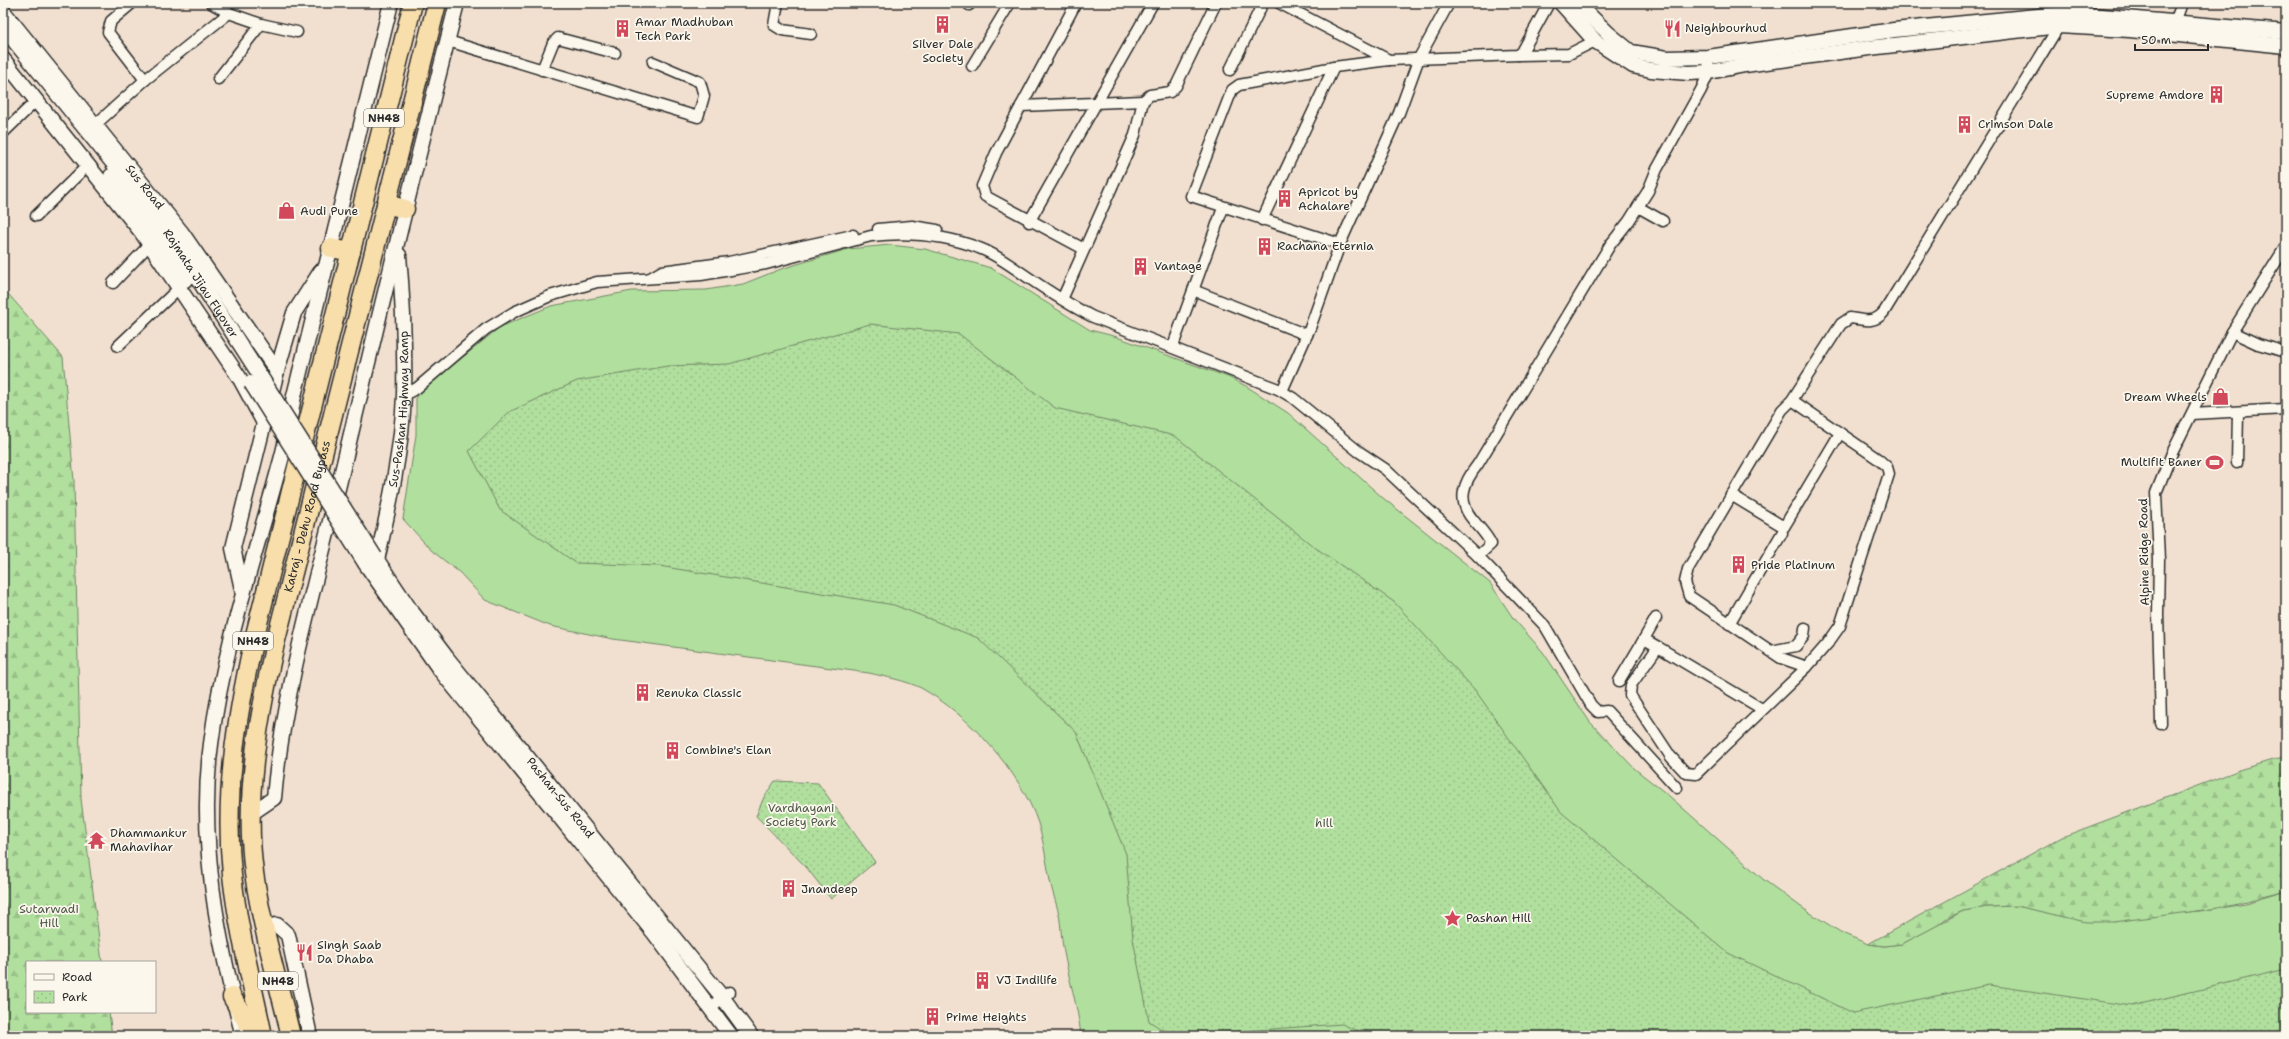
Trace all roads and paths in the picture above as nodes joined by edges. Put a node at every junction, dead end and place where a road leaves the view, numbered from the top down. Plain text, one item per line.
1 (211, 3) edge
2 (391, 3) edge
3 (413, 3) edge
4 (437, 3) edge
5 (457, 3) edge
6 (778, 3) edge
7 (1010, 3) edge
8 (1076, 3) edge
9 (1153, 3) edge
10 (1216, 3) edge
11 (1263, 3) edge
12 (1279, 3) edge
13 (1449, 3) edge
14 (1549, 3) edge
15 (1561, 3) edge
16 (1577, 3) edge
17 (2182, 3) edge
18 (130, 5) dead end
19 (2071, 8) edge
20 (3, 11) edge
21 (229, 13) junction
22 (261, 24) junction
23 (2059, 26) junction
24 (3, 27) edge
25 (2173, 28) junction
26 (297, 32) dead end
27 (2286, 32) edge
28 (811, 34) dead end
29 (448, 41) junction
30 (1594, 41) junction
31 (3, 42) edge
32 (2286, 46) edge
33 (615, 53) dead end
34 (1518, 55) junction
35 (1708, 57) junction
36 (1419, 58) junction
37 (3, 59) edge
38 (1389, 60) junction
39 (653, 62) dead end
40 (972, 66) dead end
41 (1334, 67) junction
42 (542, 70) junction
43 (1230, 70) dead end
44 (1709, 72) junction
45 (218, 78) dead end
46 (145, 80) junction
47 (37, 100) junction
48 (1142, 101) junction
49 (1095, 104) junction
50 (1021, 106) junction
51 (95, 125) junction
52 (3, 133) edge
53 (88, 165) junction
54 (386, 204) junction
55 (1638, 207) junction
56 (1223, 208) junction
57 (405, 209) junction
58 (36, 216) dead end
59 (1262, 220) junction
60 (1663, 221) dead end
61 (1029, 222) junction
62 (398, 243) junction
63 (150, 244) junction
64 (1340, 244) junction
65 (2286, 246) edge
66 (1084, 249) junction
67 (350, 252) junction
68 (329, 255) junction
69 (648, 279) junction
70 (113, 283) dead end
71 (179, 288) junction
72 (1193, 290) junction
73 (1064, 295) junction
74 (2232, 332) junction
75 (1306, 335) junction
76 (1174, 343) junction
77 (118, 346) dead end
78 (2286, 352) edge
79 (277, 371) junction
80 (250, 379) junction
81 (1280, 390) junction
82 (404, 395) junction
83 (1792, 400) junction
84 (2286, 409) edge
85 (2238, 412) junction
86 (2192, 414) junction
87 (264, 423) junction
88 (1840, 433) junction
89 (2237, 463) dead end
90 (1731, 495) junction
91 (1782, 533) dead end
92 (1478, 556) junction
93 (372, 560) junction
94 (243, 595) junction
95 (1656, 618) dead end
96 (1729, 624) junction
97 (1805, 628) dead end
98 (1644, 639) junction
99 (1658, 647) junction
100 (1771, 651) junction
101 (1807, 667) junction
102 (1619, 681) dead end
103 (1762, 709) junction
104 (2162, 723) dead end
105 (1677, 788) dead end
106 (252, 813) junction
107 (265, 927) junction
108 (726, 995) junction
109 (232, 997) junction
110 (710, 1008) junction
111 (243, 1036) edge
112 (255, 1036) edge
113 (263, 1036) edge
114 (291, 1036) edge
115 (310, 1036) edge
116 (731, 1036) edge
117 (751, 1036) edge

1 - 21 street
2 - 68 street
3 - 67 highway, Katraj - Dehu Road Bypass / NH48
4 - 54 highway, Katraj - Dehu Road Bypass / NH48
5 - 29 street
6 - 28 street
7 - 40 street
8 - 50 street
9 - 49 street
10 - 48 street
11 - 43 street
12 - 38 street
13 - 36 street
14 - 34 street
15 - 30 street
16 - 35 street
17 - 25 street
18 - 46 street
19 - 23 street
19 - 25 street
19 - 35 street
20 - 51 street, Sus Road
21 - 22 street
21 - 46 street
22 - 26 street
22 - 45 street
23 - 25 street
23 - 44 street
23 - 83 street
24 - 80 street, Rajmata Jijau Flyover
25 - 27 street
25 - 32 street
29 - 42 street
29 - 57 street
30 - 34 street
30 - 44 street
31 - 80 street, Rajmata Jijau Flyover
33 - 42 street
34 - 36 street
35 - 44 street
36 - 38 street
36 - 64 street
37 - 47 street
38 - 41 street
39 - 42 street
41 - 56 street
41 - 59 street
44 - 55 street
46 - 51 street
47 - 52 street
47 - 53 street
48 - 49 street
48 - 66 street
49 - 50 street
49 - 61 street
50 - 61 street
51 - 79 street, Sus Road
53 - 58 street
53 - 63 street
54 - 57 highway
54 - 106 highway, Katraj - Dehu Road Bypass / NH48
55 - 60 street
55 - 92 street
56 - 59 street
56 - 72 street
57 - 62 street
59 - 64 street
61 - 66 street
62 - 82 street, Sus-Pashan Highway Ramp
62 - 106 street
63 - 70 street
63 - 71 street
64 - 75 street
65 - 74 street, Alpine Ridge Road
66 - 73 street
67 - 68 highway
67 - 113 highway, Katraj - Dehu Road Bypass / NH48
68 - 79 street
68 - 94 street
69 - 73 street
69 - 81 street
69 - 82 street
71 - 77 street
71 - 80 street
72 - 75 street
72 - 76 street
73 - 76 street
74 - 78 street
74 - 86 street, Alpine Ridge Road
75 - 81 street
76 - 81 street
79 - 87 street
80 - 87 street
80 - 93 street, Rajmata Jijau Flyover, bridge
81 - 92 street
82 - 93 street, Sus-Pashan Highway Ramp
83 - 88 street
83 - 90 street
84 - 85 street
85 - 86 street
85 - 89 street
86 - 104 street, Alpine Ridge Road
87 - 94 street
88 - 90 street
88 - 101 street
90 - 96 street
91 - 96 street
92 - 105 street
93 - 108 street, Pashan-Sus Road
93 - 110 street, Pashan-Sus Road
94 - 109 street
95 - 98 street
96 - 100 street
97 - 100 street
98 - 99 street
98 - 102 street
99 - 103 street
99 - 103 street
100 - 101 street
101 - 103 street
106 - 107 highway, Katraj - Dehu Road Bypass / NH48
107 - 114 highway, Katraj - Dehu Road Bypass / NH48
107 - 115 street
108 - 110 street
108 - 117 street, Pashan-Sus Road
109 - 111 street
109 - 112 highway
110 - 116 street, Pashan-Sus Road

